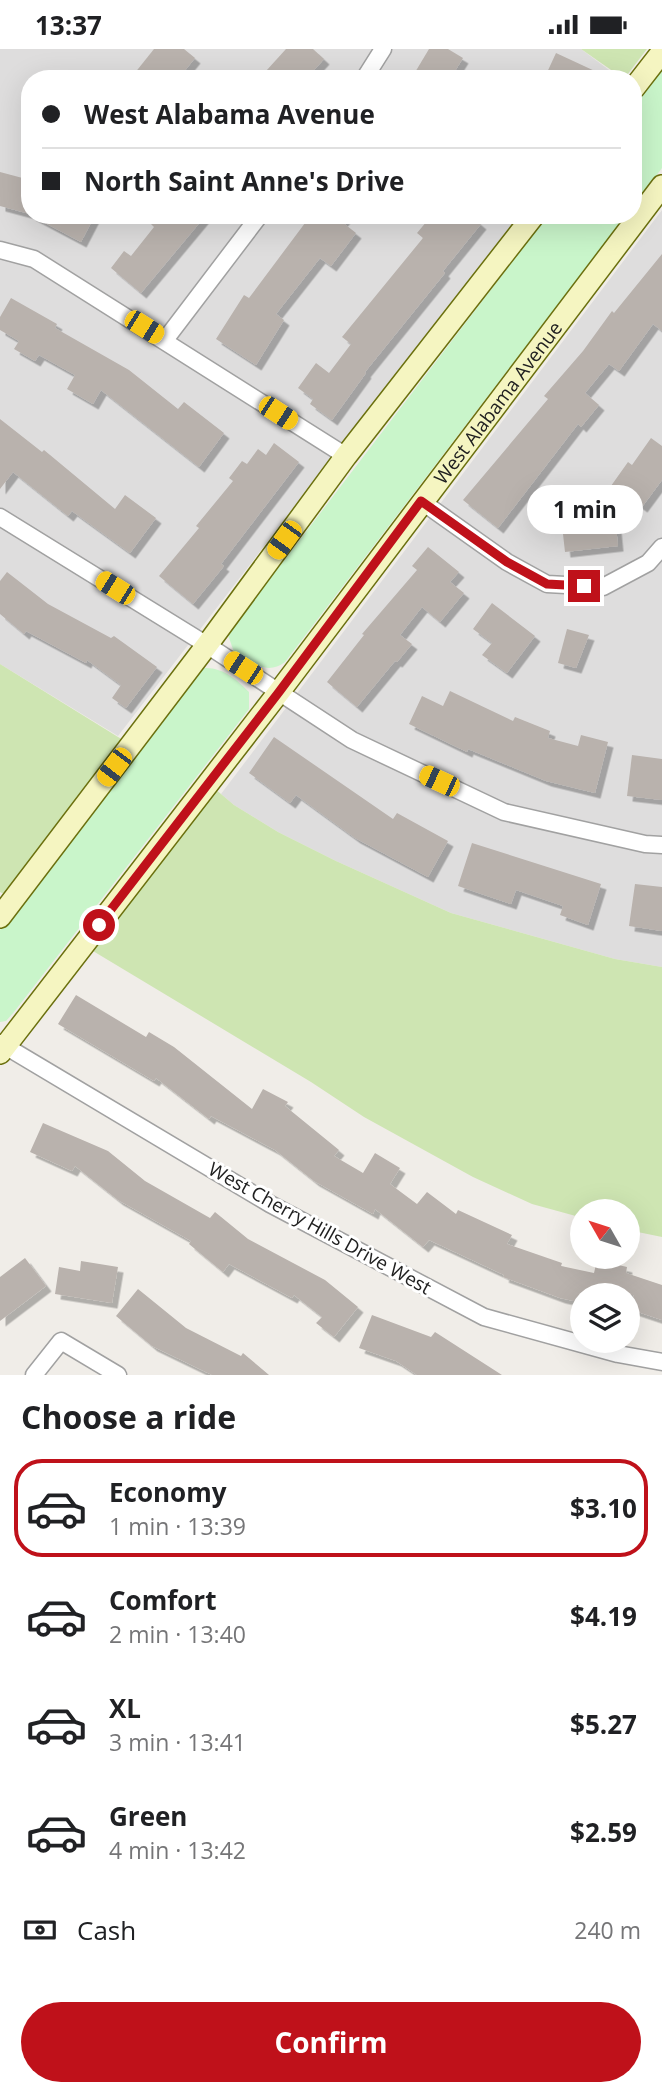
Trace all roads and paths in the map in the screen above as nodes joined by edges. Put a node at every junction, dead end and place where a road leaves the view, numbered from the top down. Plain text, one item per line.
1 (383, 49) edge
2 (662, 52) edge
3 (370, 70) edge
4 (642, 78) edge
5 (662, 186) edge
6 (642, 212) edge
7 (253, 224) edge
8 (527, 224) edge
9 (633, 224) edge
10 (0, 250) edge
11 (165, 340) junction
12 (346, 456) junction
13 (421, 501) junction
14 (0, 517) edge
15 (662, 547) edge
16 (207, 645) junction
17 (279, 692) junction
18 (662, 845) edge
19 (0, 917) edge
20 (2, 1047) edge
21 (662, 1361) edge
22 (34, 1375) edge
23 (118, 1375) edge

1 - 3 street
2 - 4 street
5 - 6 street, West Alabama Avenue
7 - 11 street
8 - 12 street
9 - 13 street, West Alabama Avenue
10 - 11 street
11 - 12 street
12 - 16 street
13 - 15 street
13 - 17 street, West Alabama Avenue
14 - 16 street
16 - 17 street
16 - 19 street
17 - 18 street
17 - 20 street, West Alabama Avenue
20 - 21 street, West Cherry Hills Drive West
22 - 23 street

